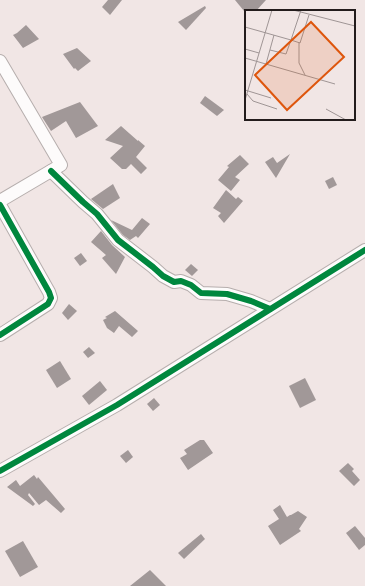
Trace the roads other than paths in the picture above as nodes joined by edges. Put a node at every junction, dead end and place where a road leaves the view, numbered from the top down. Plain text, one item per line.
1 (0, 62) edge
2 (51, 171) junction
3 (0, 201) edge
4 (0, 205) edge
5 (365, 250) edge
6 (270, 309) junction
7 (0, 335) edge
8 (1, 467) edge

1 - 2 street
2 - 3 street
2 - 6 street
4 - 7 street
5 - 6 street
6 - 8 street

